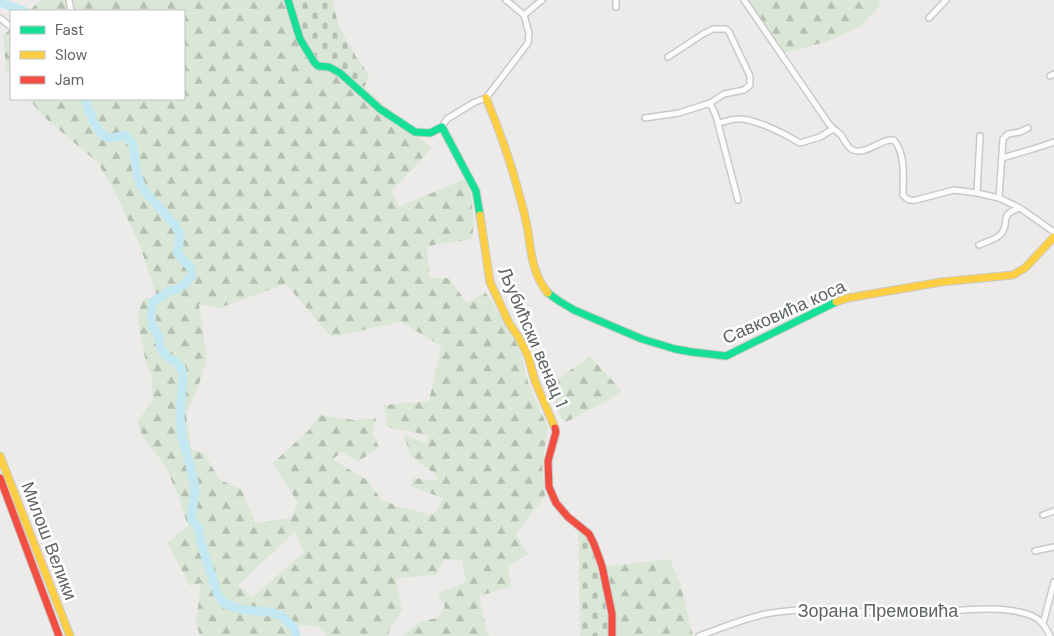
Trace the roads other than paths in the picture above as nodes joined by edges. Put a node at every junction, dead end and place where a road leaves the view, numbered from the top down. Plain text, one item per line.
1 (288, 0) edge
2 (506, 0) edge
3 (542, 0) edge
4 (616, 0) edge
5 (744, 0) edge
6 (946, 0) edge
7 (616, 8) dead end
8 (524, 15) junction
9 (0, 18) edge
10 (929, 18) dead end
11 (10, 26) edge
12 (668, 57) dead end
13 (486, 98) junction
14 (710, 103) junction
15 (645, 118) dead end
16 (718, 123) junction
17 (442, 127) junction
18 (1028, 128) dead end
19 (833, 129) junction
20 (980, 136) dead end
21 (1054, 142) edge
22 (1002, 158) junction
23 (977, 193) junction
24 (999, 198) junction
25 (738, 200) dead end
26 (1020, 208) junction
27 (1054, 232) edge
28 (1054, 237) edge
29 (979, 245) dead end
30 (0, 456) edge
31 (0, 478) edge
32 (1054, 511) edge
33 (1043, 515) dead end
34 (1054, 547) edge
35 (1036, 551) dead end
36 (1054, 582) edge
37 (1043, 624) junction
38 (59, 636) edge
39 (70, 636) edge
40 (612, 636) edge
41 (699, 636) edge
42 (1050, 636) edge

1 - 17 main road
2 - 8 street
3 - 8 street
4 - 7 street
5 - 19 street
6 - 10 street
8 - 13 street
9 - 11 street
12 - 14 street
13 - 17 street
13 - 28 main road, Савковића коса
14 - 15 street
14 - 16 street
16 - 19 street
16 - 25 street
17 - 40 main road, Љубићски венац 1
18 - 22 street
19 - 23 street
20 - 23 street
21 - 22 street
22 - 24 street
23 - 24 street
24 - 26 street
26 - 27 street
26 - 29 street
30 - 39 main road, Милош Велики
31 - 38 main road, Милош Велики
32 - 33 street
34 - 35 street
36 - 37 street
37 - 41 street, Зорана Премовића
37 - 42 street

